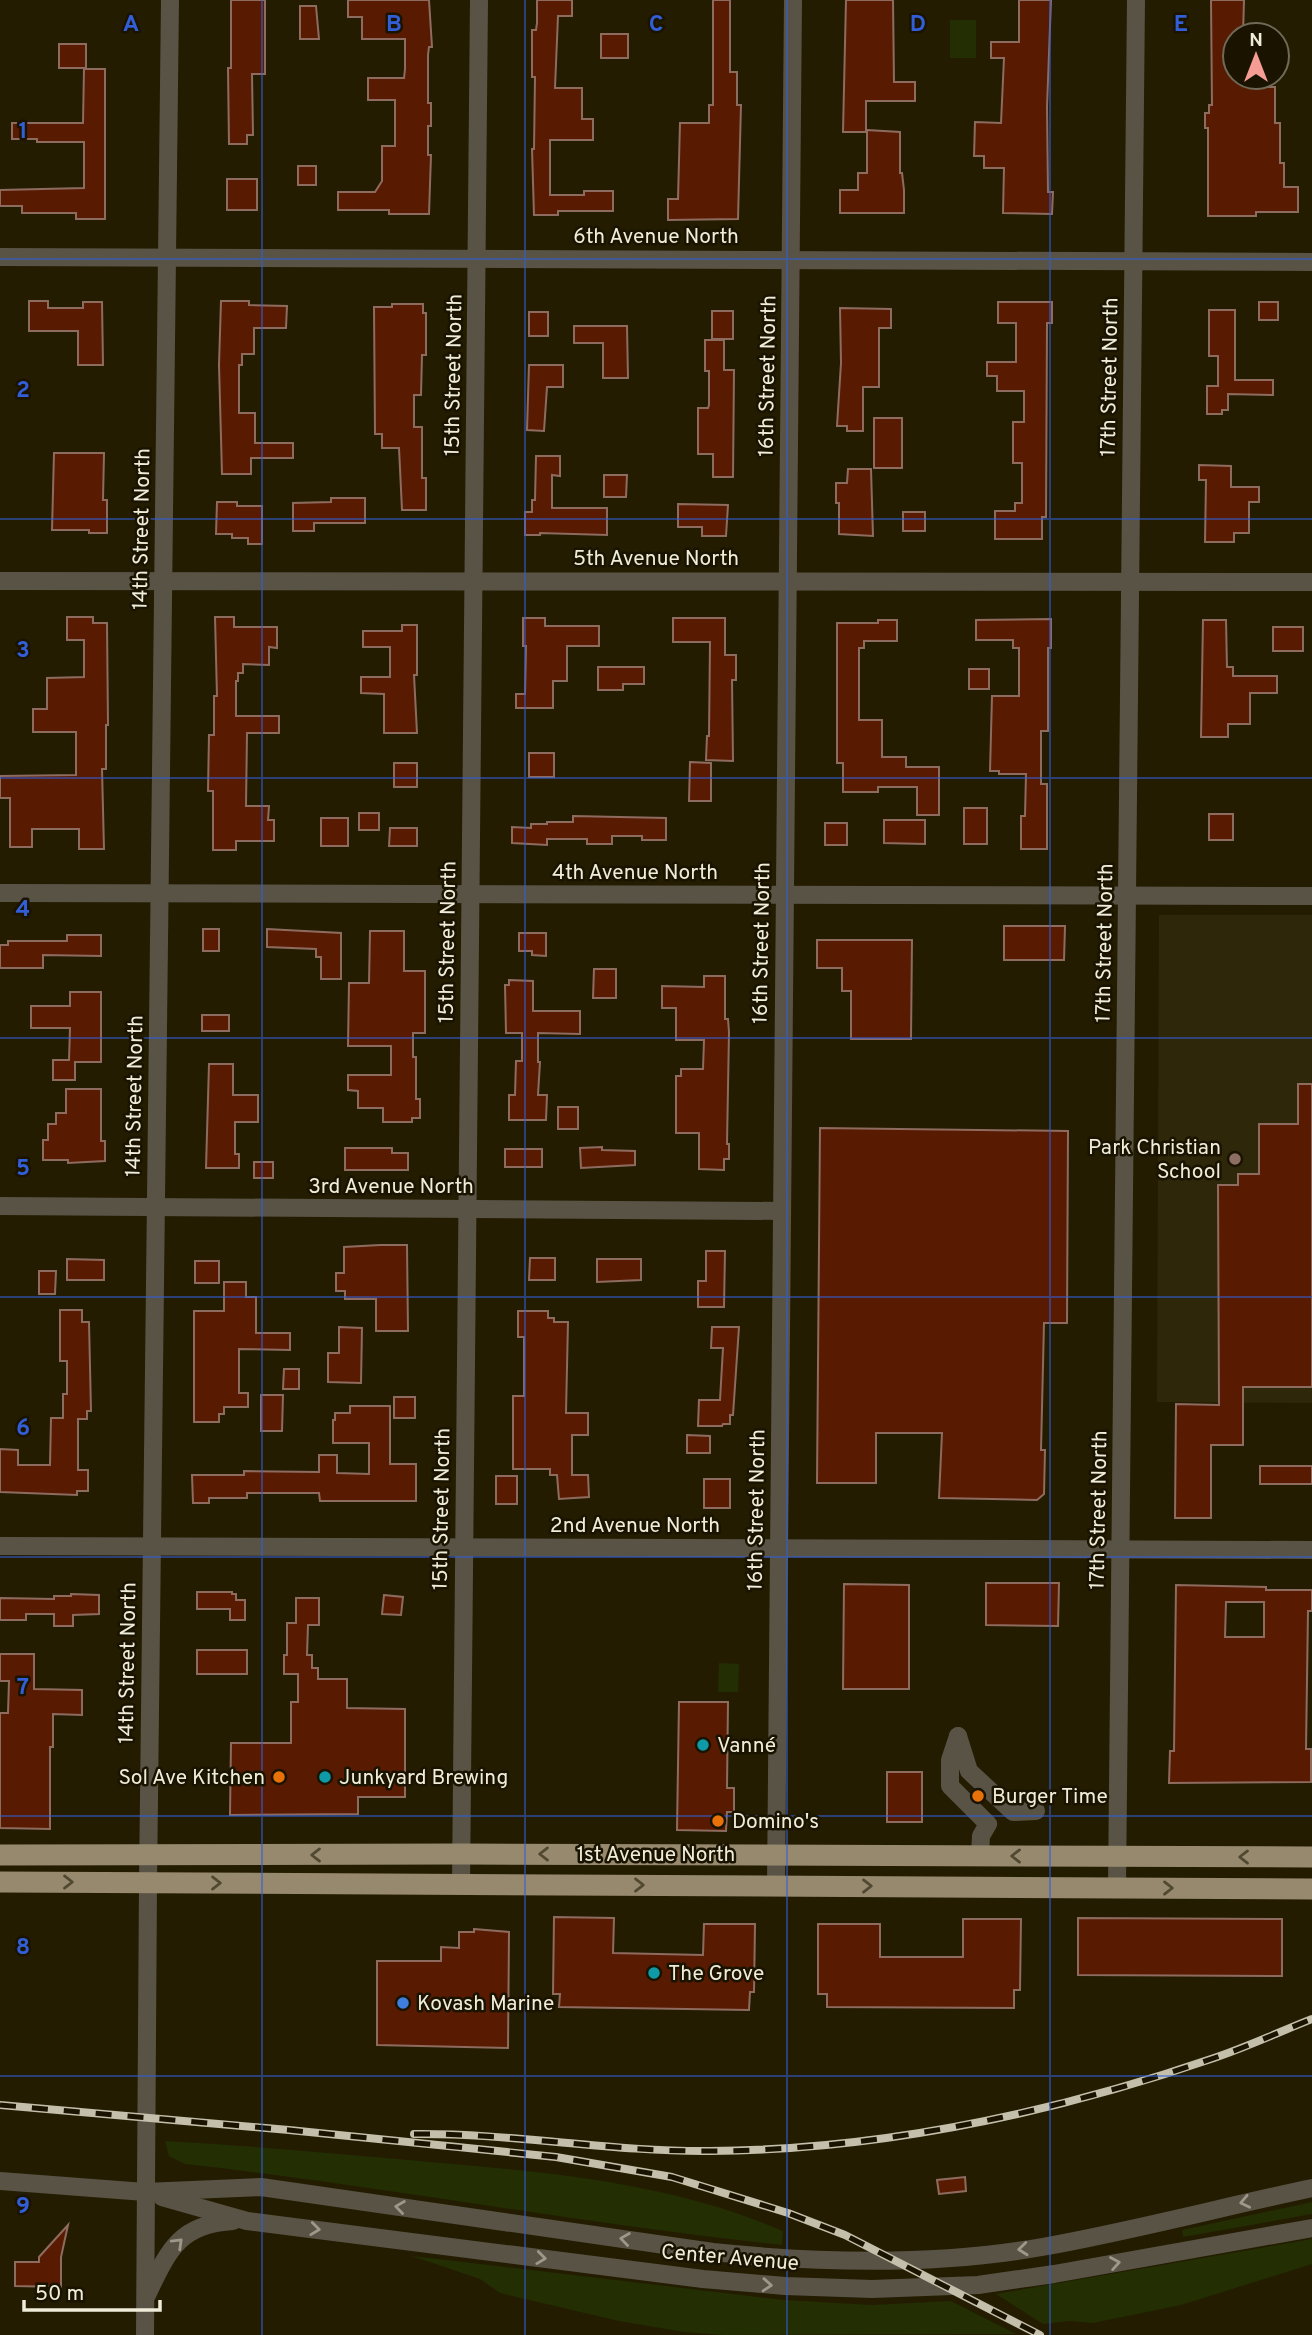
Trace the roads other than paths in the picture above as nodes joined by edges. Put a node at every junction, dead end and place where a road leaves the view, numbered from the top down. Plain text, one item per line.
1 (170, 0) edge
2 (479, 0) edge
3 (793, 0) edge
4 (1136, 0) edge
5 (0, 257) edge
6 (167, 257) junction
7 (477, 259) junction
8 (790, 260) junction
9 (1133, 261) junction
10 (1312, 261) edge
11 (0, 581) edge
12 (163, 581) junction
13 (473, 581) junction
14 (787, 581) junction
15 (1130, 581) junction
16 (1312, 582) edge
17 (0, 893) edge
18 (159, 893) junction
19 (470, 894) junction
20 (785, 895) junction
21 (1127, 895) junction
22 (1312, 896) edge
23 (0, 1206) edge
24 (156, 1207) junction
25 (467, 1209) junction
26 (782, 1211) junction
27 (0, 1546) edge
28 (152, 1547) junction
29 (464, 1548) junction
30 (778, 1548) junction
31 (1120, 1549) junction
32 (1312, 1549) edge
33 (1036, 1811) dead end
34 (461, 1854) junction
35 (0, 1855) edge
36 (775, 1855) junction
37 (148, 1856) junction
38 (980, 1856) junction
39 (1117, 1856) junction
40 (1312, 1857) edge
41 (0, 1882) edge
42 (148, 1883) junction
43 (461, 1885) junction
44 (776, 1886) junction
45 (1117, 1888) junction
46 (1312, 1889) edge
47 (0, 2181) edge
48 (1312, 2188) edge
49 (145, 2192) junction
50 (247, 2221) junction
51 (1312, 2228) edge
52 (145, 2302) junction
53 (145, 2335) edge

1 - 6 street, 14th Street North
2 - 7 street, 15th Street North
3 - 8 street, 16th Street North
4 - 9 street, 17th Street North
5 - 6 street, 6th Avenue North
6 - 7 street, 6th Avenue North
6 - 12 street, 14th Street North
7 - 8 street, 6th Avenue North
7 - 13 street, 15th Street North
8 - 9 street, 6th Avenue North
8 - 14 street, 16th Street North
9 - 10 street, 6th Avenue North
9 - 15 street, 17th Street North
11 - 12 street, 5th Avenue North
12 - 13 street, 5th Avenue North
12 - 18 street, 14th Street North
13 - 14 street, 5th Avenue North
13 - 19 street, 15th Street North
14 - 15 street, 5th Avenue North
14 - 20 street, 16th Street North
15 - 16 street, 5th Avenue North
15 - 21 street, 17th Street North
17 - 18 street, 4th Avenue North
18 - 19 street, 4th Avenue North
18 - 24 street, 14th Street North
19 - 20 street, 4th Avenue North
19 - 25 street, 15th Street North
20 - 21 street, 4th Avenue North
20 - 26 street, 16th Street North
21 - 22 street, 4th Avenue North
21 - 31 street, 17th Street North
23 - 24 street, 3rd Avenue North
24 - 25 street, 3rd Avenue North
24 - 28 street, 14th Street North
25 - 26 street, 3rd Avenue North
25 - 29 street, 15th Street North
26 - 30 street, 16th Street North
27 - 28 street, 2nd Avenue North
28 - 29 street, 2nd Avenue North
28 - 37 street, 14th Street North
29 - 30 street, 2nd Avenue North
29 - 34 street, 15th Street North
30 - 31 street, 2nd Avenue North
30 - 36 street, 16th Street North
31 - 32 street, 2nd Avenue North
31 - 39 street, 17th Street North
33 - 38 street
36 -> 34 main road, 1st Avenue North
34 -> 37 main road, 1st Avenue North
34 - 43 street, 15th Street North
35 - 37 main road, 1st Avenue North
36 - 38 main road, 1st Avenue North
36 - 44 street, 16th Street North
37 - 42 street, 14th Street North
39 -> 38 main road, 1st Avenue North
40 -> 39 main road, 1st Avenue North
39 - 45 street, 17th Street North
41 -> 42 main road, 1st Avenue North
42 -> 43 main road, 1st Avenue North
42 - 49 street, 14th Street North
43 -> 44 main road, 1st Avenue North
44 -> 45 main road, 1st Avenue North
45 -> 46 main road, 1st Avenue North
47 - 49 street, Center Avenue
48 -> 49 street, Center Avenue
49 - 50 street, Center Avenue
49 - 52 street, 14th Street North
50 -> 51 street, Center Avenue
52 -> 50 street
52 - 53 street, 14th Street North

